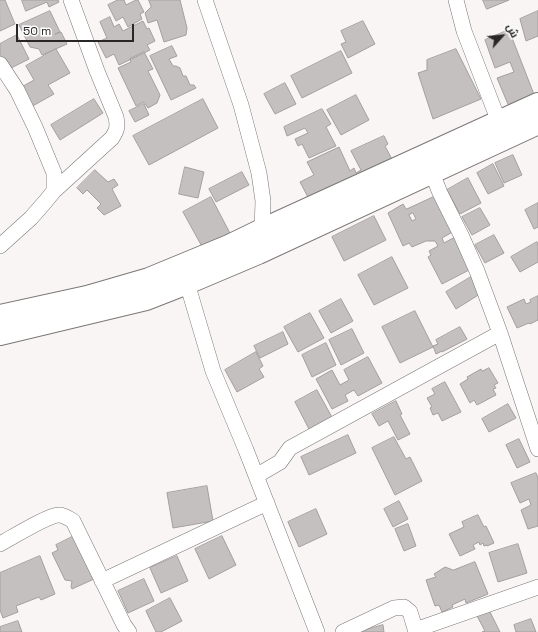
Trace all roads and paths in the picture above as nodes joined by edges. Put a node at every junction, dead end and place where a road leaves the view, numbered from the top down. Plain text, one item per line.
1 (71, 0) edge
2 (205, 0) edge
3 (456, 0) edge
4 (0, 64) edge
5 (538, 104) edge
6 (499, 122) junction
7 (538, 123) edge
8 (432, 172) junction
9 (54, 190) junction
10 (262, 230) junction
11 (0, 246) edge
12 (258, 253) junction
13 (187, 283) junction
14 (0, 316) edge
15 (500, 333) junction
16 (0, 334) edge
17 (538, 449) edge
18 (256, 476) junction
19 (267, 503) junction
20 (0, 544) edge
21 (102, 581) junction
22 (538, 587) edge
23 (416, 631) edge
24 (129, 632) edge
25 (317, 632) edge
26 (343, 632) edge

1 - 9 street
2 - 10 street
3 - 6 street
4 - 9 street
5 - 6 main road
6 - 10 main road
7 - 8 main road
8 - 12 main road
8 - 15 street
9 - 11 street
10 - 12 street
10 - 14 main road
12 - 13 main road
13 - 16 main road
13 - 18 street
15 - 17 street
15 - 18 street
18 - 19 street
19 - 21 street
19 - 25 street
20 - 21 street
21 - 24 street
22 - 23 street
23 - 26 street

